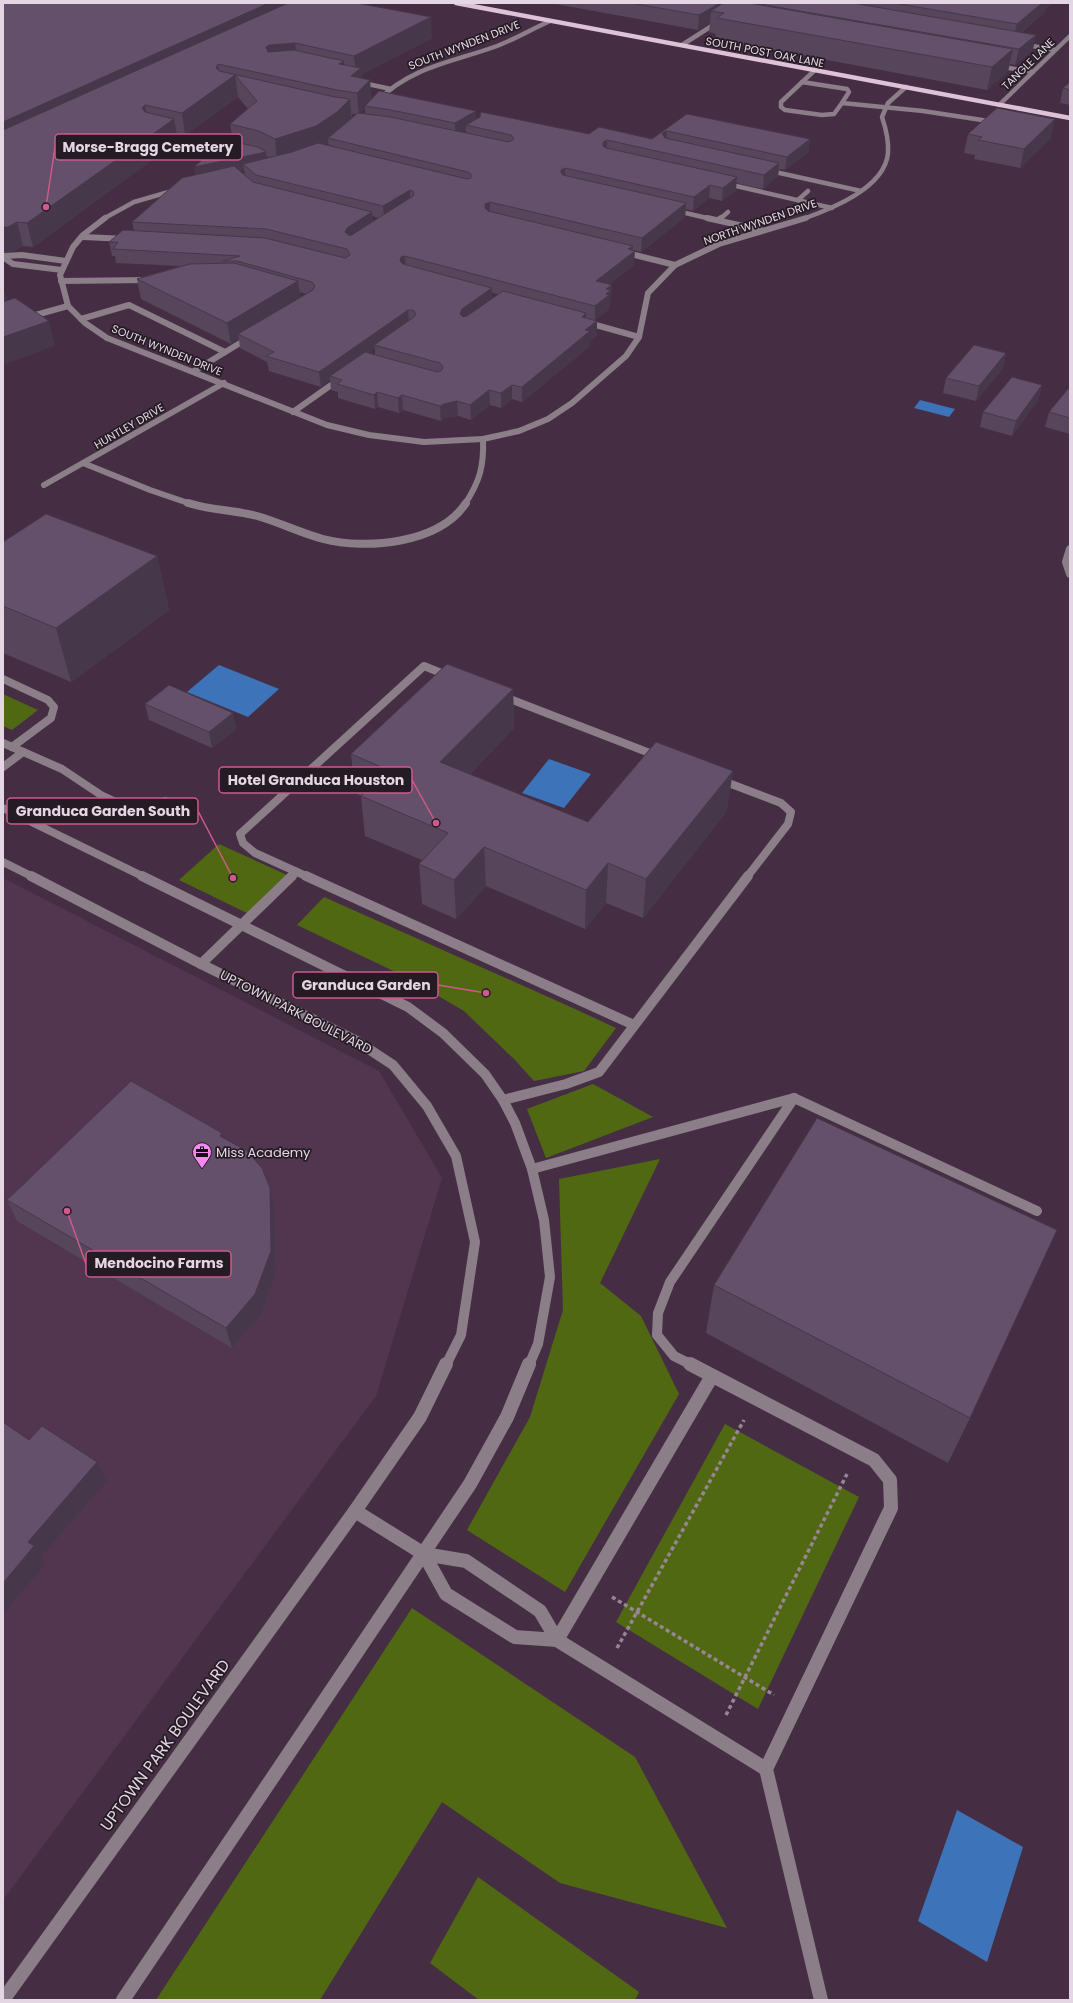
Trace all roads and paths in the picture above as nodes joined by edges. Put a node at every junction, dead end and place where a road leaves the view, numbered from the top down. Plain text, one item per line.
1 (456, 3) edge
2 (726, 17) edge
3 (550, 21) junction
4 (1070, 36) edge
5 (1016, 43) edge
6 (682, 45) junction
7 (1055, 50) junction
8 (991, 64) edge
9 (815, 70) junction
10 (1032, 72) junction
11 (355, 81) edge
12 (802, 82) junction
13 (906, 87) junction
14 (391, 89) junction
15 (376, 103) edge
16 (842, 103) junction
17 (999, 104) junction
18 (886, 107) junction
19 (1045, 113) junction
20 (1041, 118) edge
21 (1070, 118) edge
22 (1004, 123) edge
23 (158, 133) edge
24 (239, 152) edge
25 (763, 169) edge
26 (713, 181) edge
27 (185, 188) edge
28 (808, 191) dead end
29 (861, 191) junction
30 (798, 200) junction
31 (663, 208) edge
32 (832, 208) junction
33 (728, 212) dead end
34 (718, 220) junction
35 (761, 230) junction
36 (83, 236) junction
37 (132, 239) edge
38 (620, 252) edge
39 (3, 256) edge
40 (38, 257) junction
41 (66, 261) junction
42 (675, 265) junction
43 (28, 266) junction
44 (62, 270) junction
45 (161, 279) edge
46 (61, 281) junction
47 (68, 306) junction
48 (81, 319) junction
49 (577, 320) edge
50 (3, 324) edge
51 (258, 332) edge
52 (639, 337) junction
53 (225, 352) junction
54 (194, 371) junction
55 (346, 375) edge
56 (224, 383) junction
57 (294, 412) junction
58 (483, 439) junction
59 (83, 463) junction
60 (44, 485) dead end
61 (1070, 549) edge
62 (1070, 574) edge
63 (3, 680) edge
64 (461, 680) edge
65 (491, 692) edge
66 (3, 743) edge
67 (12, 748) junction
68 (23, 752) junction
69 (670, 760) edge
70 (3, 767) edge
71 (707, 775) edge
72 (165, 801) dead end
73 (3, 808) edge
74 (3, 862) edge
75 (296, 872) junction
76 (240, 925) junction
77 (201, 964) junction
78 (634, 1025) junction
79 (794, 1098) junction
80 (503, 1100) junction
81 (532, 1169) junction
82 (1037, 1211) dead end
83 (712, 1376) junction
84 (756, 1399) junction
85 (858, 1452) junction
86 (355, 1511) junction
87 (424, 1554) junction
88 (590, 1584) junction
89 (637, 1613) junction
90 (557, 1640) junction
91 (605, 1670) junction
92 (745, 1678) junction
93 (795, 1708) junction
94 (715, 1738) junction
95 (766, 1769) junction
96 (3, 2000) edge
97 (123, 2000) edge
98 (821, 2000) edge

1 - 3 main road, SOUTH POST OAK LANE
2 - 6 street
3 - 6 main road, SOUTH POST OAK LANE
3 - 14 street, SOUTH WYNDEN DRIVE
4 - 7 street, TANGLE LANE
5 - 7 street
6 - 9 main road, SOUTH POST OAK LANE
7 - 10 street, TANGLE LANE
8 - 10 street
9 - 12 street
9 - 13 main road, SOUTH POST OAK LANE
10 - 17 street, TANGLE LANE
11 - 14 street
12 - 16 street
12 - 16 street
13 - 17 main road, SOUTH POST OAK LANE
13 - 18 street
14 - 15 street, SOUTH WYNDEN DRIVE
16 - 18 street
17 - 19 main road, SOUTH POST OAK LANE
18 - 22 street
18 - 29 street, NORTH WYNDEN DRIVE
19 - 20 street
19 - 21 main road, SOUTH POST OAK LANE
23 - 24 street
25 - 29 street
26 - 30 street
27 - 36 street, SOUTH WYNDEN DRIVE
28 - 30 street
29 - 32 street, NORTH WYNDEN DRIVE
30 - 32 street
31 - 34 street
32 - 35 street, NORTH WYNDEN DRIVE
33 - 34 street
34 - 35 street
35 - 42 street, NORTH WYNDEN DRIVE
36 - 37 street
36 - 41 street, SOUTH WYNDEN DRIVE
38 - 42 street
39 - 40 street
39 - 43 street
40 - 41 street
40 - 43 street
41 - 44 street, SOUTH WYNDEN DRIVE
42 - 52 street, NORTH WYNDEN DRIVE
43 - 44 street
44 - 46 street, SOUTH WYNDEN DRIVE
45 - 46 street
46 - 47 street, SOUTH WYNDEN DRIVE
47 - 48 street, SOUTH WYNDEN DRIVE
47 - 50 street
48 - 53 street
48 - 54 street, SOUTH WYNDEN DRIVE
49 - 52 street
51 - 53 street
52 - 58 street, NORTH WYNDEN DRIVE
53 - 54 street
54 - 56 street, SOUTH WYNDEN DRIVE
55 - 57 street
56 - 57 street, NORTH WYNDEN DRIVE
56 - 59 street, HUNTLEY DRIVE
57 - 58 street, NORTH WYNDEN DRIVE
58 - 59 street
59 - 60 street, HUNTLEY DRIVE
61 - 62 street
63 - 67 street
64 - 75 street
65 - 69 street
66 - 67 street
67 - 68 street
68 - 70 street
68 - 72 street
71 - 78 street
73 - 76 street
74 - 77 street, UPTOWN PARK BOULEVARD
75 - 76 street, UPTOWN PARK BOULEVARD
75 - 78 street
76 - 77 street, UPTOWN PARK BOULEVARD
76 - 80 street
77 - 86 street, UPTOWN PARK BOULEVARD
78 - 80 street
79 - 81 street
79 - 82 street
79 - 83 street
80 - 81 street
81 - 87 street
83 - 84 street
83 - 88 street
84 - 85 street
84 - 89 path
85 - 92 path
85 - 93 street
86 - 87 street
86 - 96 street, UPTOWN PARK BOULEVARD
87 - 90 street
87 - 90 street
87 - 97 street
88 - 89 path
88 - 90 street
89 - 91 path
89 - 92 path
90 - 91 street
91 - 94 street
92 - 93 path
92 - 94 path
93 - 95 street
94 - 95 street
95 - 98 street

